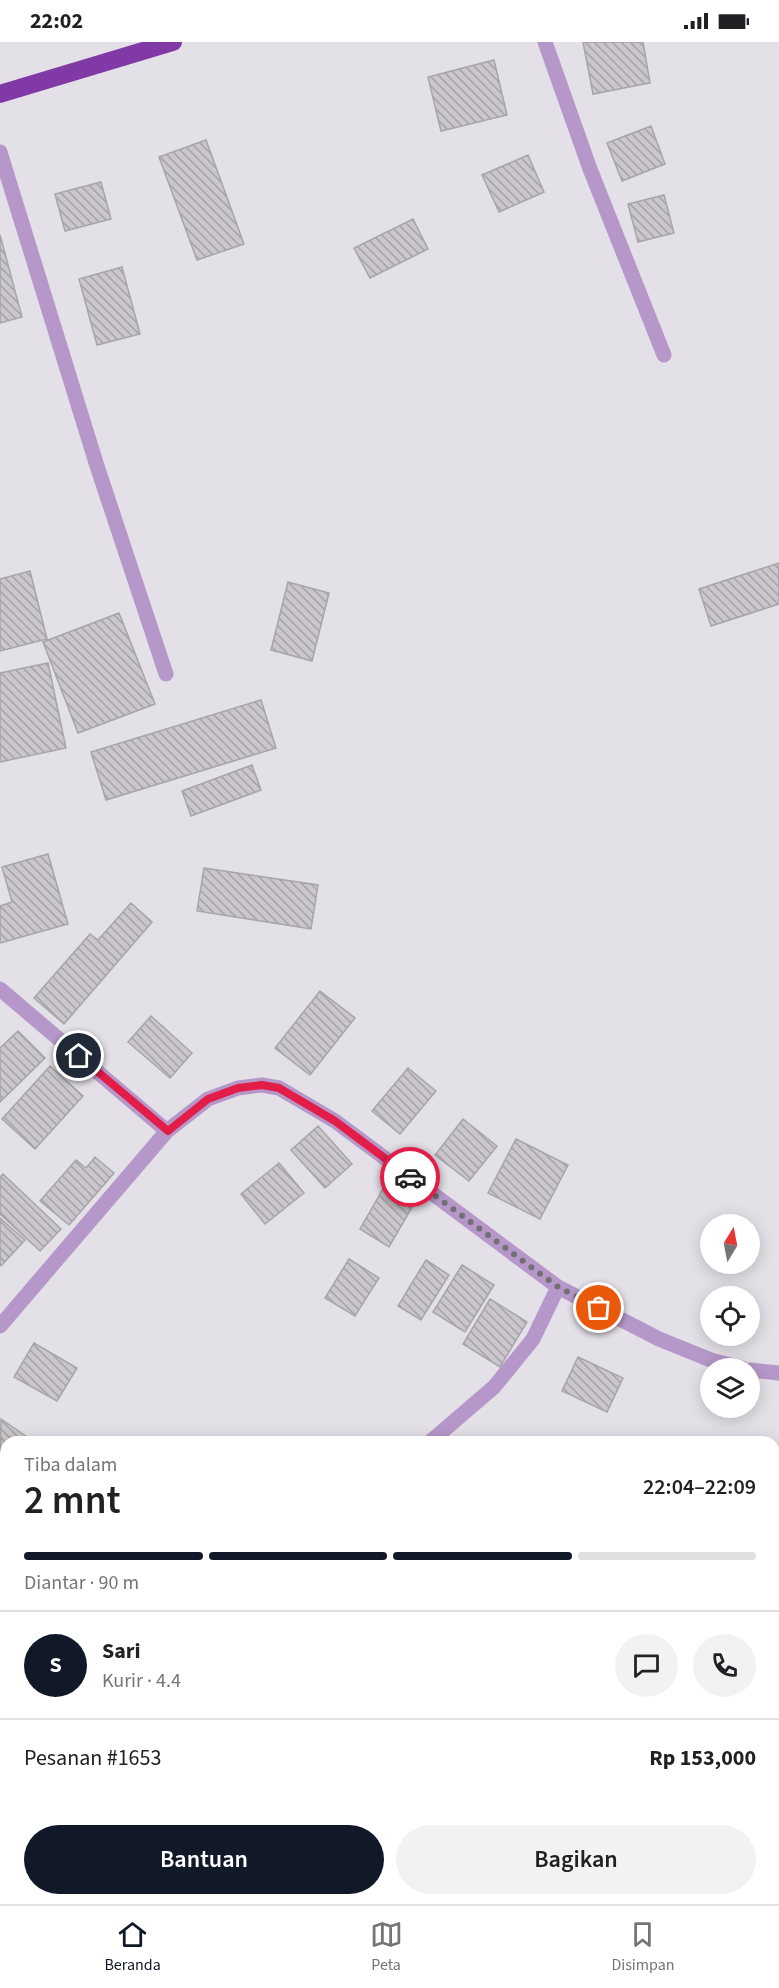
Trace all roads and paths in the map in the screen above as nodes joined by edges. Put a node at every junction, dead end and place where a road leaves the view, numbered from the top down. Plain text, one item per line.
1 (173, 42) edge
2 (545, 42) edge
3 (0, 94) edge
4 (0, 152) edge
5 (664, 355) dead end
6 (166, 674) dead end
7 (0, 989) edge
8 (168, 1131) junction
9 (558, 1287) junction
10 (0, 1326) edge
11 (706, 1358) edge
12 (760, 1371) edge
13 (779, 1373) edge
14 (437, 1436) edge

1 - 3 highway
2 - 5 street
4 - 6 street
7 - 8 street
8 - 9 street
8 - 10 street
9 - 11 street
9 - 14 street
12 - 13 street

